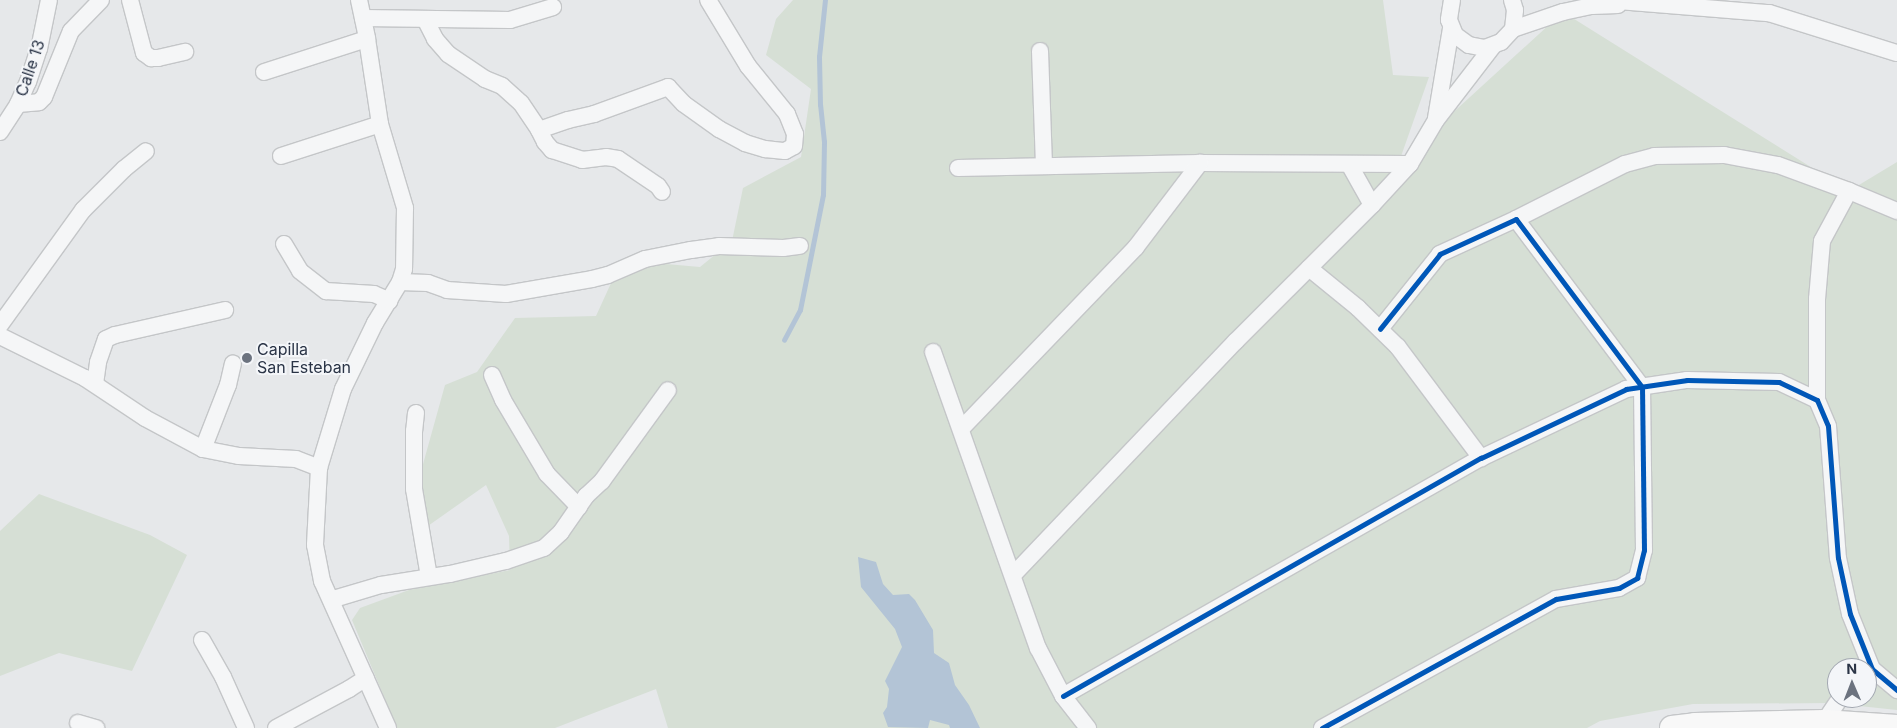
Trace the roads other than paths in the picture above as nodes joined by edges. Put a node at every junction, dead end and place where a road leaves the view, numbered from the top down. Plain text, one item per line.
1 (49, 0) edge
2 (101, 0) edge
3 (130, 0) edge
4 (358, 0) edge
5 (708, 0) edge
6 (1512, 0) edge
7 (1606, 0) edge
8 (1451, 1) edge
9 (1642, 4) junction
10 (553, 7) dead end
11 (363, 18) junction
12 (425, 19) junction
13 (1451, 28) junction
14 (1513, 28) junction
15 (367, 39) junction
16 (1493, 46) junction
17 (1040, 51) dead end
18 (185, 52) dead end
19 (1897, 53) edge
20 (264, 72) dead end
21 (18, 104) junction
22 (1436, 120) junction
23 (380, 124) junction
24 (539, 130) junction
25 (0, 132) edge
26 (146, 151) dead end
27 (281, 156) dead end
28 (1200, 163) junction
29 (1349, 164) junction
30 (1410, 164) junction
31 (1044, 166) junction
32 (958, 168) dead end
33 (1849, 191) junction
34 (662, 192) dead end
35 (1372, 204) junction
36 (1897, 211) edge
37 (1516, 219) junction
38 (284, 244) dead end
39 (800, 246) dead end
40 (1309, 268) junction
41 (400, 282) junction
42 (390, 301) junction
43 (225, 310) dead end
44 (0, 325) edge
45 (1380, 329) junction
46 (0, 336) edge
47 (933, 352) dead end
48 (233, 364) dead end
49 (492, 375) dead end
50 (95, 384) junction
51 (1642, 387) junction
52 (668, 390) dead end
53 (1817, 400) junction
54 (416, 414) dead end
55 (962, 428) junction
56 (203, 448) junction
57 (1481, 458) junction
58 (319, 468) junction
59 (579, 507) junction
60 (1014, 574) junction
61 (429, 577) junction
62 (332, 602) junction
63 (202, 640) dead end
64 (1862, 658) edge
65 (1877, 673) edge
66 (366, 678) junction
67 (1897, 690) edge
68 (1064, 696) junction
69 (1833, 708) edge
70 (1824, 722) junction
71 (78, 723) dead end
72 (1897, 726) edge
73 (96, 728) edge
74 (246, 728) edge
75 (276, 728) edge
76 (388, 728) edge
77 (1088, 728) edge
78 (1322, 728) edge
79 (1672, 728) edge

1 - 21 street, Calle 13
2 - 21 street
3 - 18 street
4 - 11 street
5 - 24 street
6 - 14 street
7 - 9 street
8 - 13 street
9 - 14 street
9 - 19 street
10 - 12 street
11 - 12 street
11 - 15 street
12 - 24 street
13 - 16 street
13 - 22 street
14 - 16 street
15 - 20 street
15 - 23 street
16 - 22 street
17 - 31 street
21 - 25 street, Calle 13
22 - 30 street
23 - 27 street
23 - 41 street
24 - 34 street
26 - 44 street
28 - 29 street
28 - 31 street
28 - 55 street
29 - 30 street
29 - 35 street
30 - 35 street
31 - 32 street
33 - 36 street
33 - 37 street
33 - 53 street
35 - 40 street
37 - 45 street
37 - 51 street
38 - 42 street
39 - 41 street
40 - 45 street
40 - 60 street
41 - 42 street
42 - 58 street
43 - 50 street
45 - 57 street
46 - 50 street
47 - 55 street
48 - 56 street
49 - 59 street
50 - 56 street
51 - 53 street
51 - 57 street
51 - 78 street
52 - 59 street
53 - 64 street
54 - 61 street
55 - 60 street
56 - 58 street
57 - 68 street
58 - 62 street
59 - 61 street
60 - 68 street
61 - 62 street
62 - 66 street
63 - 74 street
65 - 67 street
66 - 75 street
66 - 76 street
68 - 77 street
69 - 70 street
70 - 72 street
70 - 79 street
71 - 73 street

